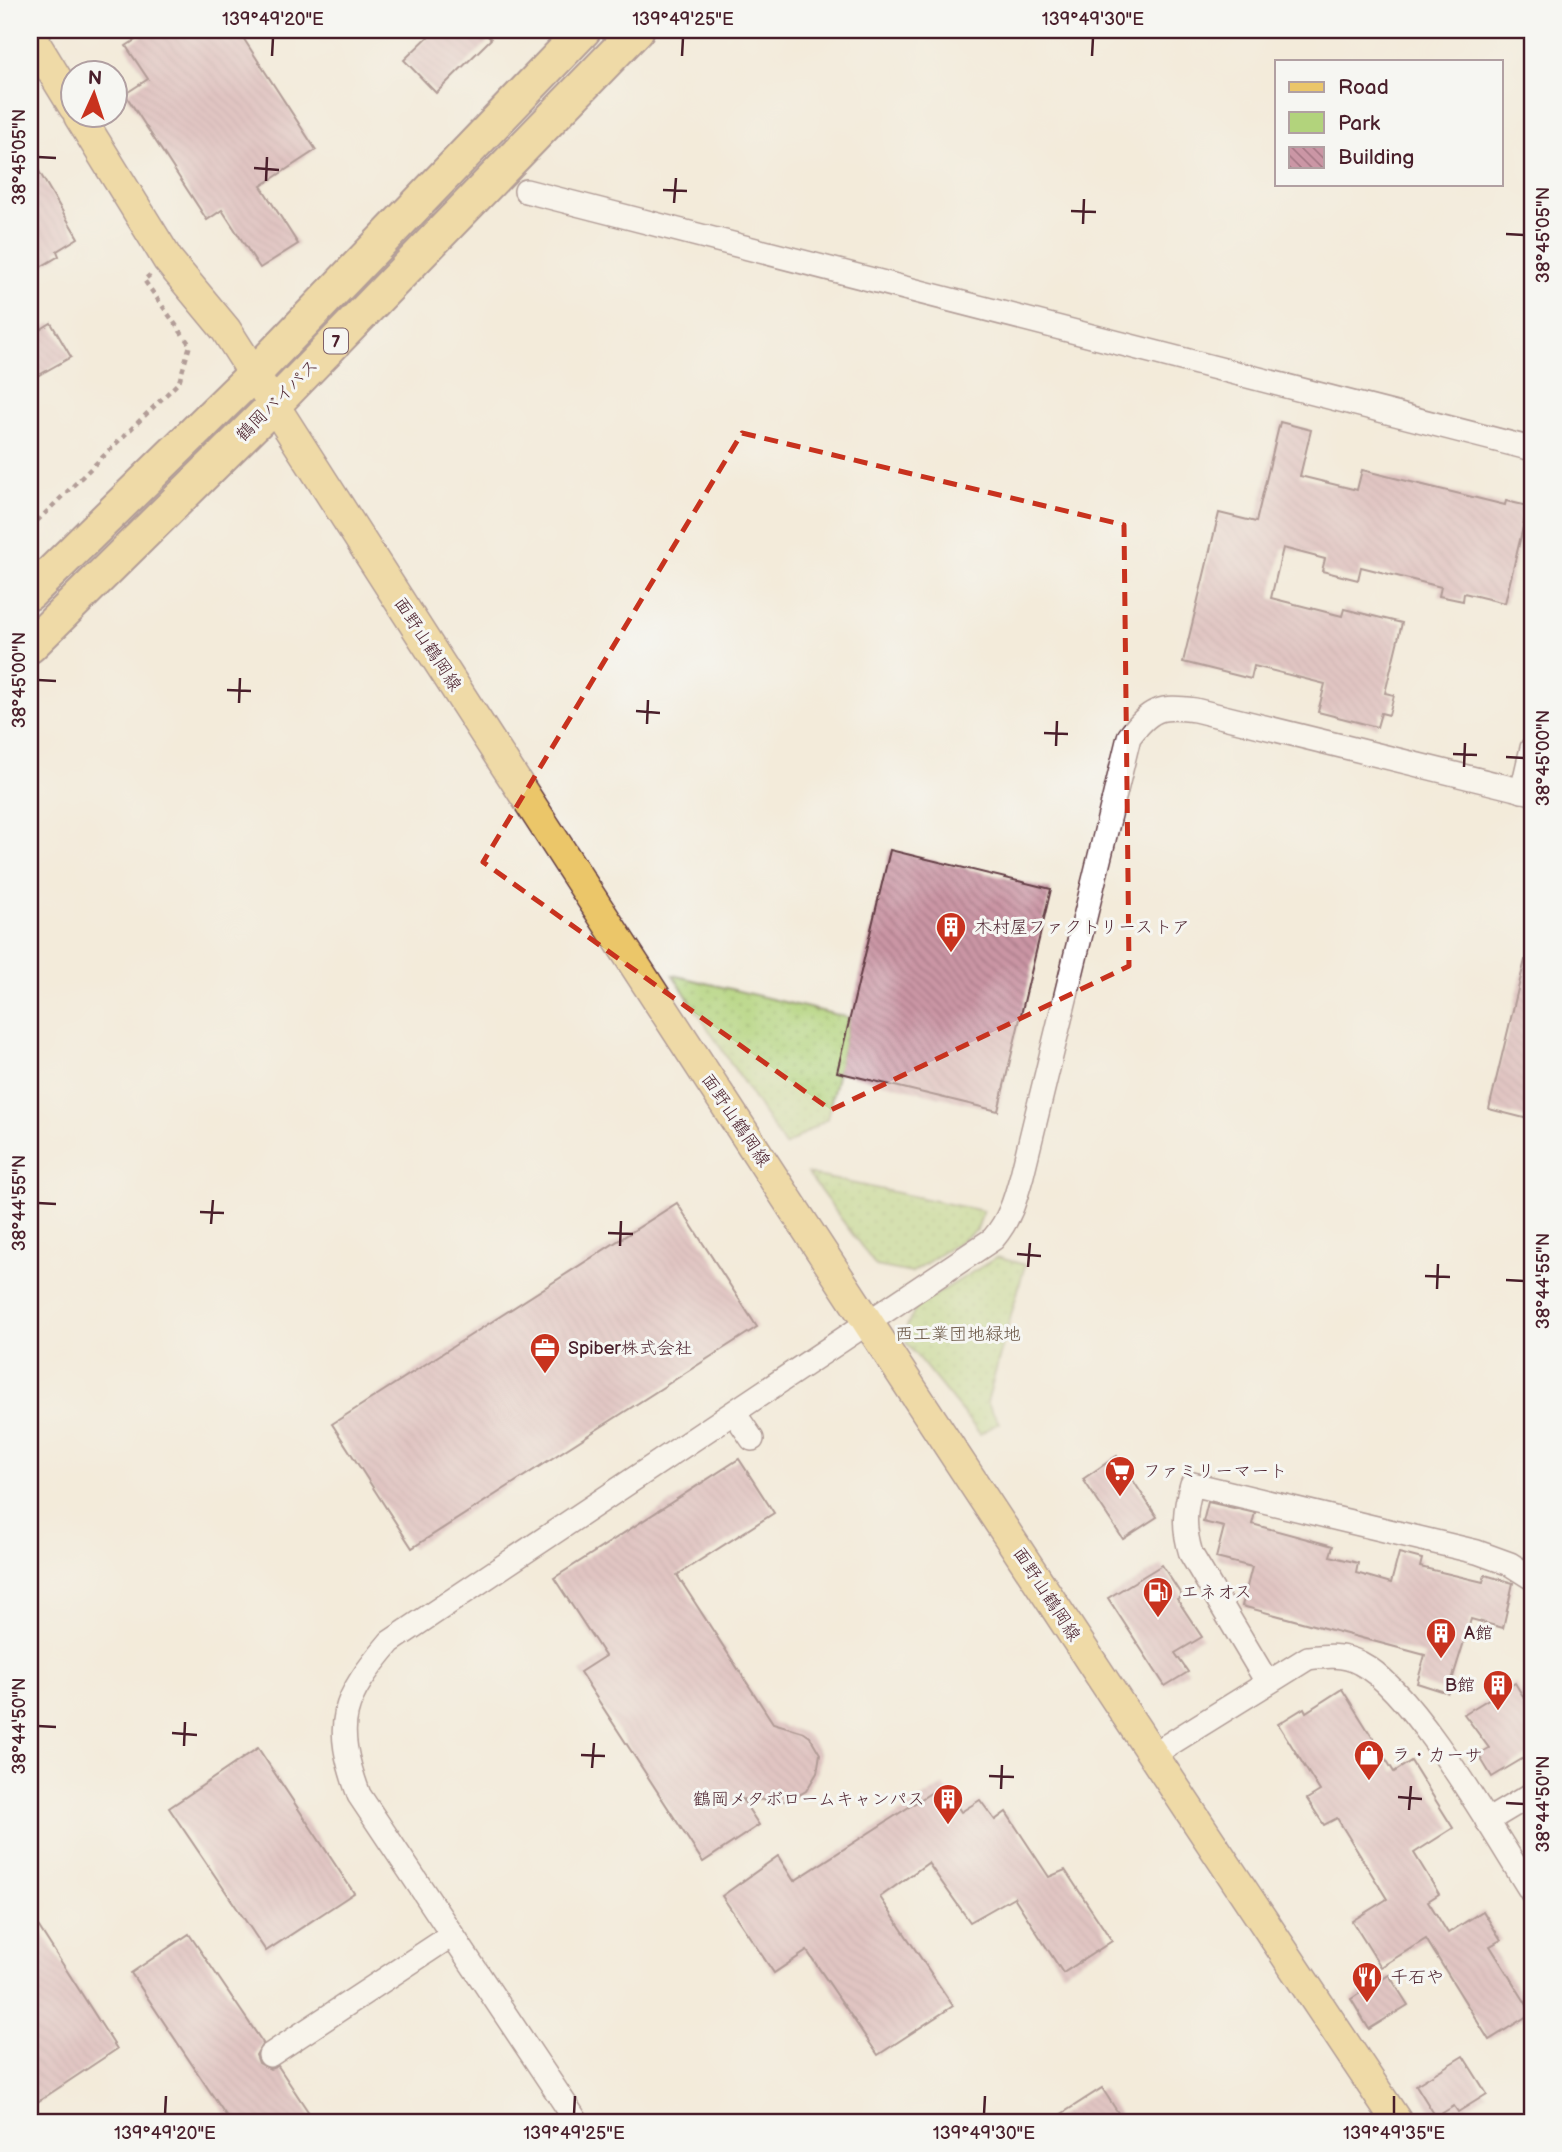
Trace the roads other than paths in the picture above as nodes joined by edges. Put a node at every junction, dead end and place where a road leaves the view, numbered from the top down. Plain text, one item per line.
1 (584, 30) edge
2 (636, 30) edge
3 (30, 36) edge
4 (60, 84) edge
5 (88, 130) edge
6 (526, 191) dead end
7 (254, 374) junction
8 (274, 405) junction
9 (1532, 449) edge
10 (30, 593) edge
11 (30, 646) edge
12 (1532, 748) edge
13 (1527, 792) edge
14 (871, 1323) junction
15 (734, 1414) junction
16 (752, 1439) dead end
17 (1532, 1578) edge
18 (1267, 1682) junction
19 (1152, 1755) junction
20 (1532, 1794) edge
21 (1487, 1821) junction
22 (1532, 1893) edge
23 (452, 1935) junction
24 (270, 2055) dead end
25 (577, 2122) edge
26 (1397, 2122) edge

1 - 7 highway, 鶴岡バイパス / 7
2 - 8 highway, 鶴岡バイパス / 7
3 - 4 main road
5 - 7 main road, 面野山鶴岡線
6 - 9 street
7 - 8 main road, 面野山鶴岡線
7 - 10 highway, 鶴岡バイパス / 7
8 - 11 highway, 鶴岡バイパス / 7
8 - 14 main road, 面野山鶴岡線
12 - 13 street
13 - 14 street
14 - 15 street
14 - 19 main road, 面野山鶴岡線
15 - 16 street
15 - 23 street
17 - 18 street
18 - 19 street
18 - 21 street
19 - 26 main road, 面野山鶴岡線
20 - 21 street
21 - 22 street
23 - 24 street
23 - 25 street

